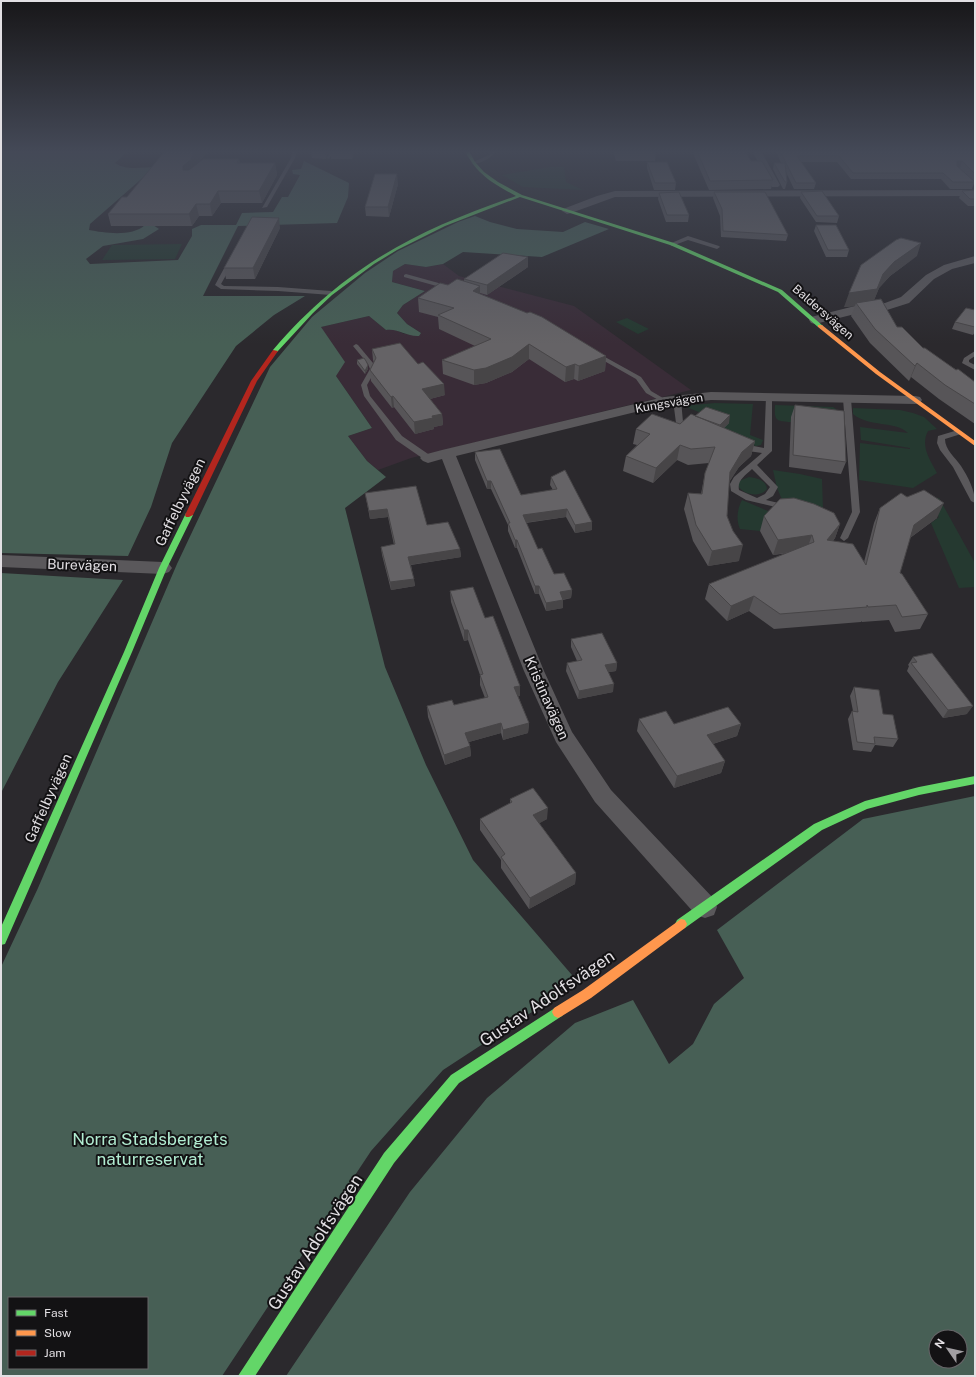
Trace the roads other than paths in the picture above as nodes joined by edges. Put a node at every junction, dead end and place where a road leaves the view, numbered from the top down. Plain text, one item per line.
1 (466, 215) edge
2 (581, 215) edge
3 (672, 244) junction
4 (717, 247) dead end
5 (234, 256) edge
6 (975, 259) edge
7 (406, 276) dead end
8 (457, 290) edge
9 (331, 293) junction
10 (815, 320) junction
11 (356, 346) dead end
12 (586, 348) edge
13 (975, 353) edge
14 (975, 368) edge
15 (769, 397) junction
16 (847, 399) junction
17 (915, 400) junction
18 (670, 401) junction
19 (698, 430) edge
20 (958, 432) junction
21 (731, 442) edge
22 (975, 444) edge
23 (768, 451) junction
24 (438, 456) junction
25 (752, 465) junction
26 (758, 500) junction
27 (975, 501) edge
28 (795, 510) edge
29 (844, 533) dead end
30 (1, 561) edge
31 (163, 568) junction
32 (975, 780) edge
33 (705, 907) junction
34 (1, 940) edge
35 (246, 1376) edge

1 - 9 street, Gaffelbyvägen
2 - 3 street, Baldersvägen
3 - 4 lane
3 - 10 street, Baldersvägen
5 - 9 lane
6 - 10 street
7 - 8 lane
9 - 31 street, Gaffelbyvägen
10 - 17 street, Baldersvägen
11 - 24 lane
12 - 18 lane
13 - 14 lane
15 - 16 street, Kungsvägen
15 - 18 street, Kungsvägen
15 - 23 lane
16 - 17 street, Kungsvägen
16 - 29 lane
17 - 20 street, Baldersvägen
18 - 19 lane
18 - 24 street, Kungsvägen
20 - 22 street, Baldersvägen
20 - 27 lane
21 - 23 lane
23 - 25 lane
24 - 33 street, Kristinavägen
25 - 26 lane
25 - 26 lane
26 - 28 lane
30 - 31 street, Burevägen
31 - 34 street, Gaffelbyvägen
32 - 33 street, Gustav Adolfsvägen
33 - 35 street, Gustav Adolfsvägen

